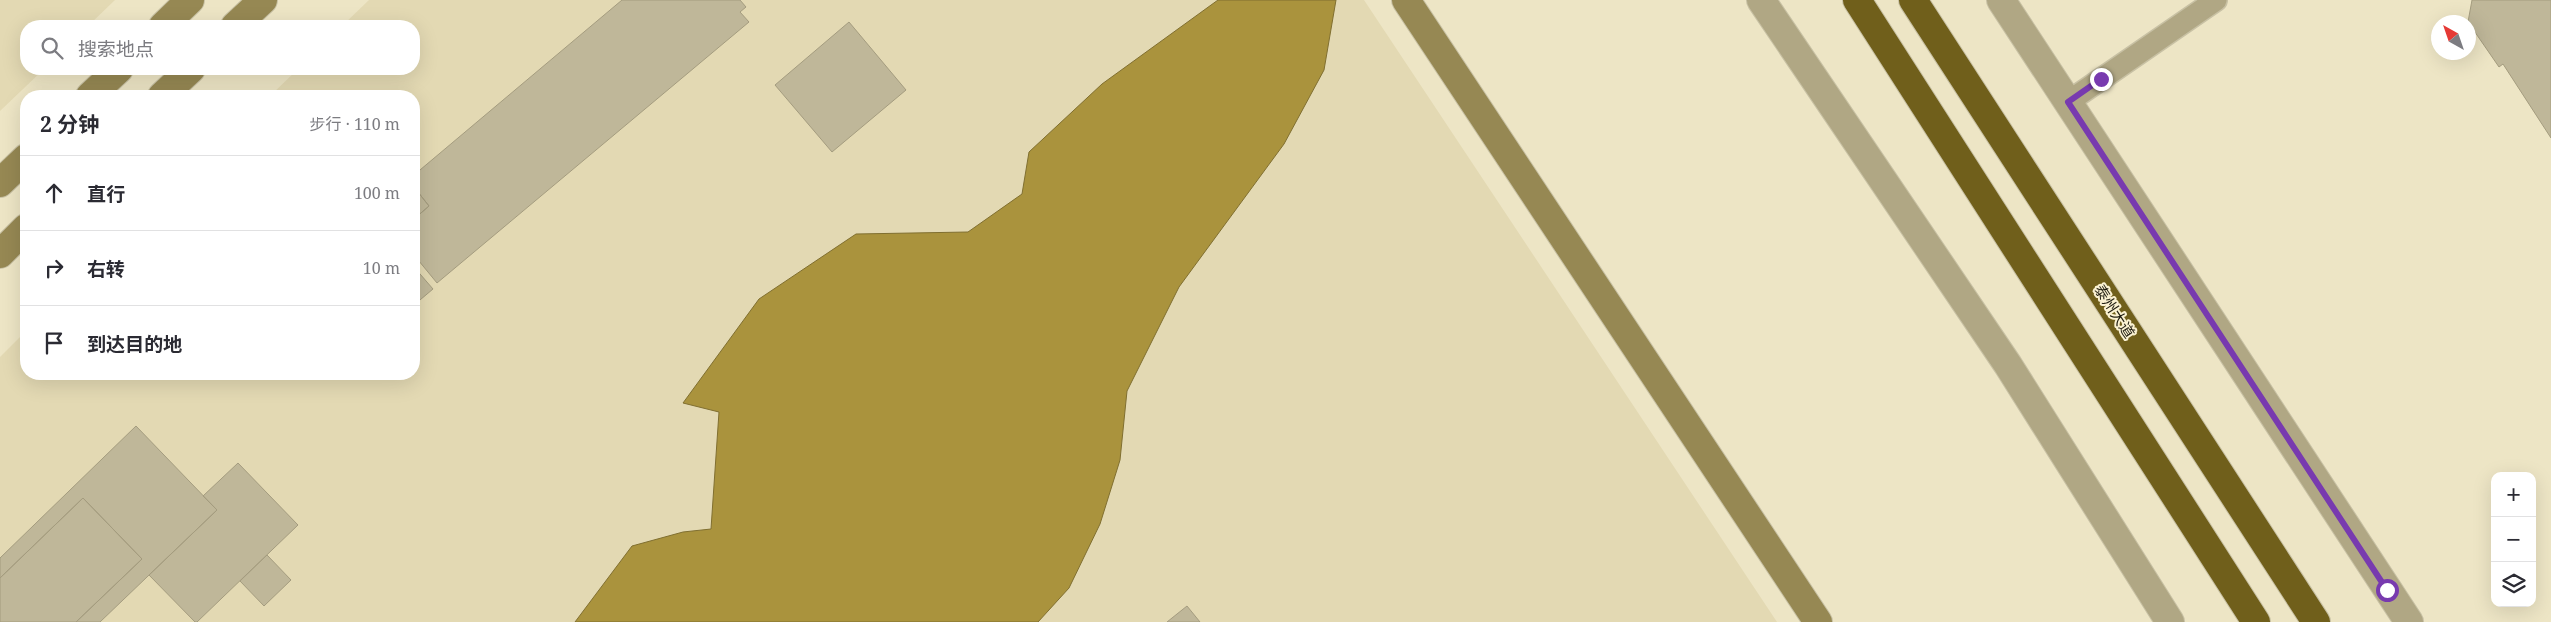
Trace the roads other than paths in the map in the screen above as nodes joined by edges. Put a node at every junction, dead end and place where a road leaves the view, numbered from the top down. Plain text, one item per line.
1 (190, 0) edge
2 (263, 0) edge
3 (1406, 0) edge
4 (1761, 0) edge
5 (1857, 0) edge
6 (1914, 0) edge
7 (2001, 0) edge
8 (2216, 0) edge
9 (169, 20) edge
10 (241, 20) edge
11 (113, 75) edge
12 (185, 75) edge
13 (96, 90) edge
14 (168, 90) edge
15 (2068, 102) junction
16 (20, 164) edge
17 (0, 183) edge
18 (20, 234) edge
19 (0, 254) edge
20 (1818, 622) edge
21 (2170, 622) edge
22 (2256, 622) edge
23 (2316, 622) edge
24 (2409, 622) edge

1 - 9 street
2 - 10 street
3 - 20 street
4 - 21 street
5 - 22 highway
6 - 23 highway, 泰州大道
7 - 15 street
8 - 15 lane
11 - 13 street
12 - 14 street
15 - 24 street
16 - 17 street
18 - 19 street

